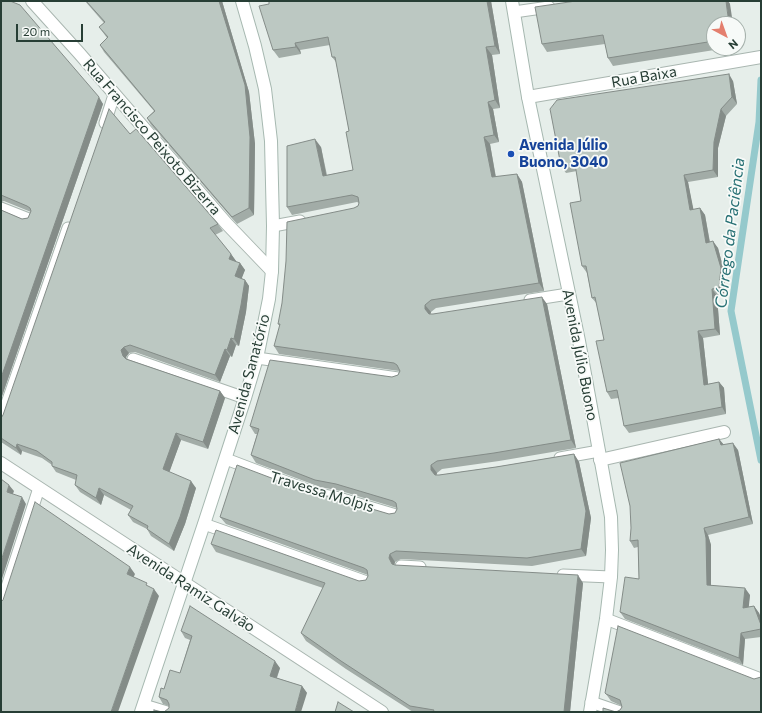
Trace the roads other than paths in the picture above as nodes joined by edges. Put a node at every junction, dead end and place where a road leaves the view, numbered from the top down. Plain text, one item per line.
1 (32, 1) edge
2 (242, 1) edge
3 (557, 6) edge
4 (513, 7) edge
5 (761, 57) edge
6 (114, 95) junction
7 (528, 97) junction
8 (102, 132) edge
9 (1, 208) edge
10 (312, 218) edge
11 (29, 219) edge
12 (71, 220) edge
13 (273, 226) junction
14 (272, 271) junction
15 (568, 294) junction
16 (522, 301) edge
17 (257, 358) junction
18 (133, 359) dead end
19 (398, 378) edge
20 (245, 398) junction
21 (1, 420) edge
22 (724, 432) dead end
23 (599, 456) junction
24 (226, 459) junction
25 (546, 460) edge
26 (1, 463) edge
27 (40, 488) junction
28 (396, 515) edge
29 (204, 524) junction
30 (401, 566) edge
31 (432, 567) edge
32 (548, 574) edge
33 (610, 577) junction
34 (367, 582) edge
35 (185, 583) junction
36 (1, 605) edge
37 (606, 619) junction
38 (761, 679) edge
39 (591, 707) edge
40 (143, 708) edge
41 (167, 712) edge
42 (382, 712) edge
43 (620, 712) edge

1 - 6 street, Rua Francisco Peixoto Bizerra
2 - 13 street, Avenida Sanatório
3 - 4 lane
4 - 7 street, Avenida Júlio Buono
5 - 7 street, Rua Baixa
6 - 8 lane
6 - 14 street, Rua Francisco Peixoto Bizerra
7 - 15 street, Avenida Júlio Buono
9 - 11 lane
10 - 13 lane
12 - 21 lane
13 - 14 street, Avenida Sanatório
14 - 17 street, Avenida Sanatório
15 - 16 lane
15 - 23 street, Avenida Júlio Buono
17 - 19 lane
17 - 20 street, Avenida Sanatório
18 - 20 lane
20 - 24 street, Avenida Sanatório
22 - 23 street
23 - 25 lane
23 - 33 street, Avenida Júlio Buono
24 - 28 lane, Travessa Molpis
24 - 29 street, Avenida Sanatório
26 - 27 street, Avenida Ramiz Galvão
27 - 35 street, Avenida Ramiz Galvão
27 - 36 lane
29 - 34 lane
29 - 35 street, Avenida Sanatório
30 - 31 lane
32 - 33 lane
33 - 37 street, Avenida Júlio Buono
35 - 40 street, Avenida Sanatório
35 - 42 street, Avenida Ramiz Galvão
37 - 38 lane
37 - 39 street, Avenida Júlio Buono
39 - 43 lane
40 - 41 lane

